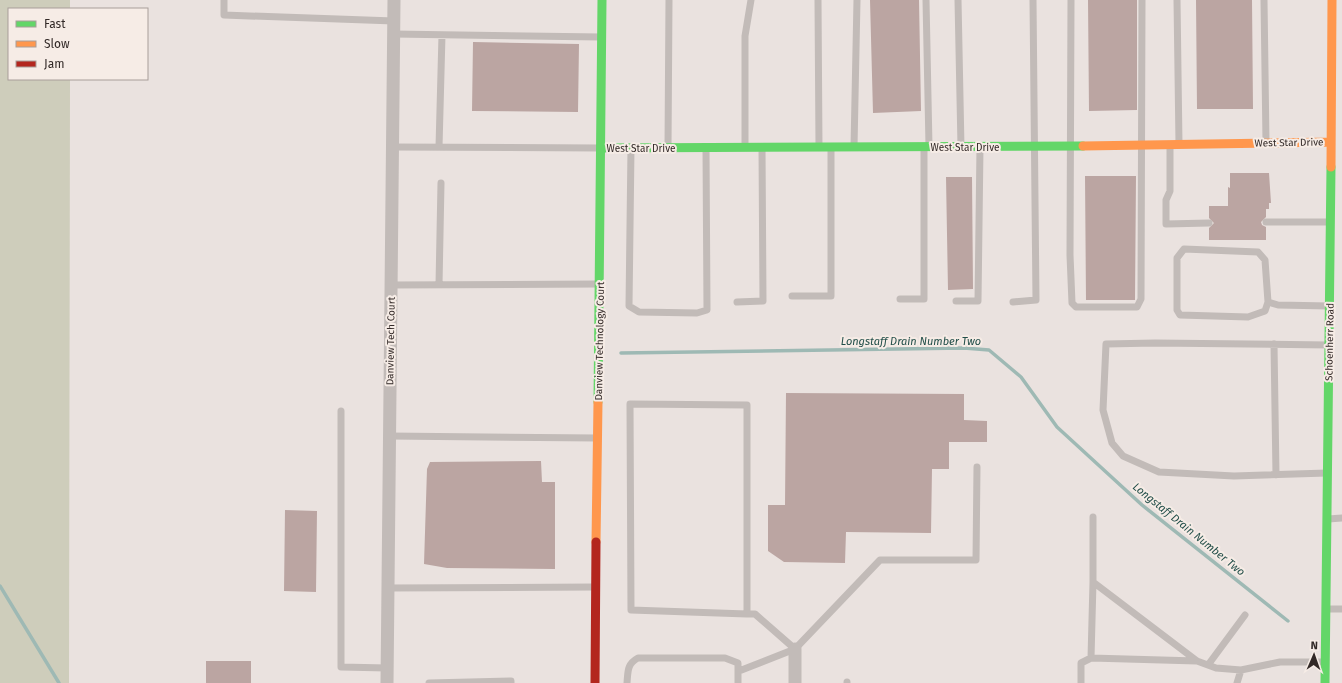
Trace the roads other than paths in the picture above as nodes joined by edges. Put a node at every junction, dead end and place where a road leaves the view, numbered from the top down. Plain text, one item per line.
1 (224, 0) edge
2 (394, 0) edge
3 (602, 0) edge
4 (669, 0) edge
5 (751, 0) edge
6 (818, 0) edge
7 (856, 0) edge
8 (926, 0) edge
9 (958, 0) edge
10 (1033, 0) edge
11 (1070, 0) edge
12 (1142, 0) edge
13 (1177, 0) edge
14 (1264, 0) edge
15 (1332, 0) edge
16 (394, 21) junction
17 (393, 34) junction
18 (442, 35) junction
19 (602, 37) junction
20 (1266, 142) junction
21 (1330, 142) junction
22 (1071, 146) junction
23 (1143, 146) junction
24 (1174, 146) junction
25 (392, 147) junction
26 (439, 147) junction
27 (745, 147) junction
28 (762, 147) junction
29 (819, 147) junction
30 (832, 147) junction
31 (854, 147) junction
32 (926, 147) junction
33 (961, 147) junction
34 (980, 147) junction
35 (1034, 147) junction
36 (601, 148) junction
37 (631, 148) junction
38 (668, 148) junction
39 (706, 148) junction
40 (441, 184) dead end
41 (1266, 222) dead end
42 (1330, 222) junction
43 (1209, 223) dead end
44 (599, 284) junction
45 (391, 285) junction
46 (439, 285) junction
47 (792, 296) dead end
48 (900, 299) dead end
49 (956, 301) dead end
50 (737, 302) dead end
51 (1013, 302) dead end
52 (1268, 302) junction
53 (1330, 306) junction
54 (1274, 344) junction
55 (1330, 345) junction
56 (341, 411) dead end
57 (389, 436) junction
58 (598, 438) junction
59 (977, 467) dead end
60 (1327, 473) junction
61 (1276, 475) junction
62 (1093, 517) dead end
63 (1342, 518) edge
64 (1326, 519) junction
65 (1092, 582) junction
66 (388, 588) junction
67 (596, 588) junction
68 (1325, 609) junction
69 (1342, 609) edge
70 (747, 614) junction
71 (1245, 615) dead end
72 (795, 649) junction
73 (1091, 658) junction
74 (1197, 661) junction
75 (1325, 662) junction
76 (1208, 665) junction
77 (387, 668) junction
78 (1241, 670) junction
79 (738, 671) junction
80 (387, 683) edge
81 (429, 683) edge
82 (511, 683) edge
83 (595, 683) edge
84 (627, 683) edge
85 (738, 683) edge
86 (795, 683) edge
87 (1081, 683) edge
88 (1237, 683) edge
89 (1325, 683) edge

1 - 16 lane
2 - 16 street, Danview Tech Court
3 - 19 street, Danview Technology Court
4 - 38 lane
5 - 27 lane
6 - 29 lane
7 - 31 lane
8 - 32 lane
9 - 33 lane
10 - 35 lane
11 - 22 lane
12 - 23 lane
13 - 24 lane
14 - 20 lane
15 - 21 street, Schoenherr Road
16 - 17 street, Danview Tech Court
17 - 18 lane
17 - 25 street, Danview Tech Court
18 - 19 lane
18 - 26 lane
19 - 36 street, Danview Technology Court
20 - 21 street, West Star Drive
20 - 24 street, West Star Drive
21 - 42 street, Schoenherr Road
22 - 23 street, West Star Drive
22 - 23 lane
22 - 35 street, West Star Drive
23 - 24 street, West Star Drive
24 - 43 lane
25 - 26 lane
25 - 45 street, Danview Tech Court
26 - 36 lane
27 - 28 street, West Star Drive
27 - 39 street, West Star Drive
28 - 29 street, West Star Drive
28 - 50 lane
29 - 30 street, West Star Drive
30 - 31 street, West Star Drive
30 - 47 lane
31 - 32 street, West Star Drive
32 - 33 street, West Star Drive
32 - 48 lane
33 - 34 street, West Star Drive
34 - 35 street, West Star Drive
34 - 49 lane
35 - 51 lane
36 - 37 street, West Star Drive
36 - 44 street, Danview Technology Court
37 - 38 street, West Star Drive
37 - 39 lane
38 - 39 street, West Star Drive
40 - 46 lane
41 - 42 lane
42 - 53 street, Schoenherr Road
44 - 46 lane
44 - 58 street, Danview Technology Court
45 - 46 lane
45 - 57 street, Danview Tech Court
52 - 52 lane
52 - 53 lane
53 - 55 street, Schoenherr Road
54 - 55 lane
54 - 61 lane
54 - 61 lane
55 - 60 street, Schoenherr Road
56 - 77 lane
57 - 58 lane
57 - 66 street, Danview Tech Court
58 - 67 street, Danview Technology Court
59 - 72 lane
60 - 61 lane
60 - 64 street, Schoenherr Road
62 - 65 lane
63 - 64 lane
64 - 68 street, Schoenherr Road
65 - 73 lane
65 - 74 lane
66 - 67 lane
66 - 77 street, Danview Tech Court
67 - 83 street, Danview Technology Court
68 - 69 lane
68 - 75 street, Schoenherr Road
70 - 70 lane
70 - 72 lane
71 - 76 lane
72 - 79 lane
72 - 86 street
73 - 74 lane
73 - 87 lane
74 - 76 lane
75 - 78 lane
75 - 89 street, Schoenherr Road
76 - 78 lane
77 - 80 street, Danview Tech Court
78 - 88 lane
79 - 84 lane
79 - 85 lane
81 - 82 lane

